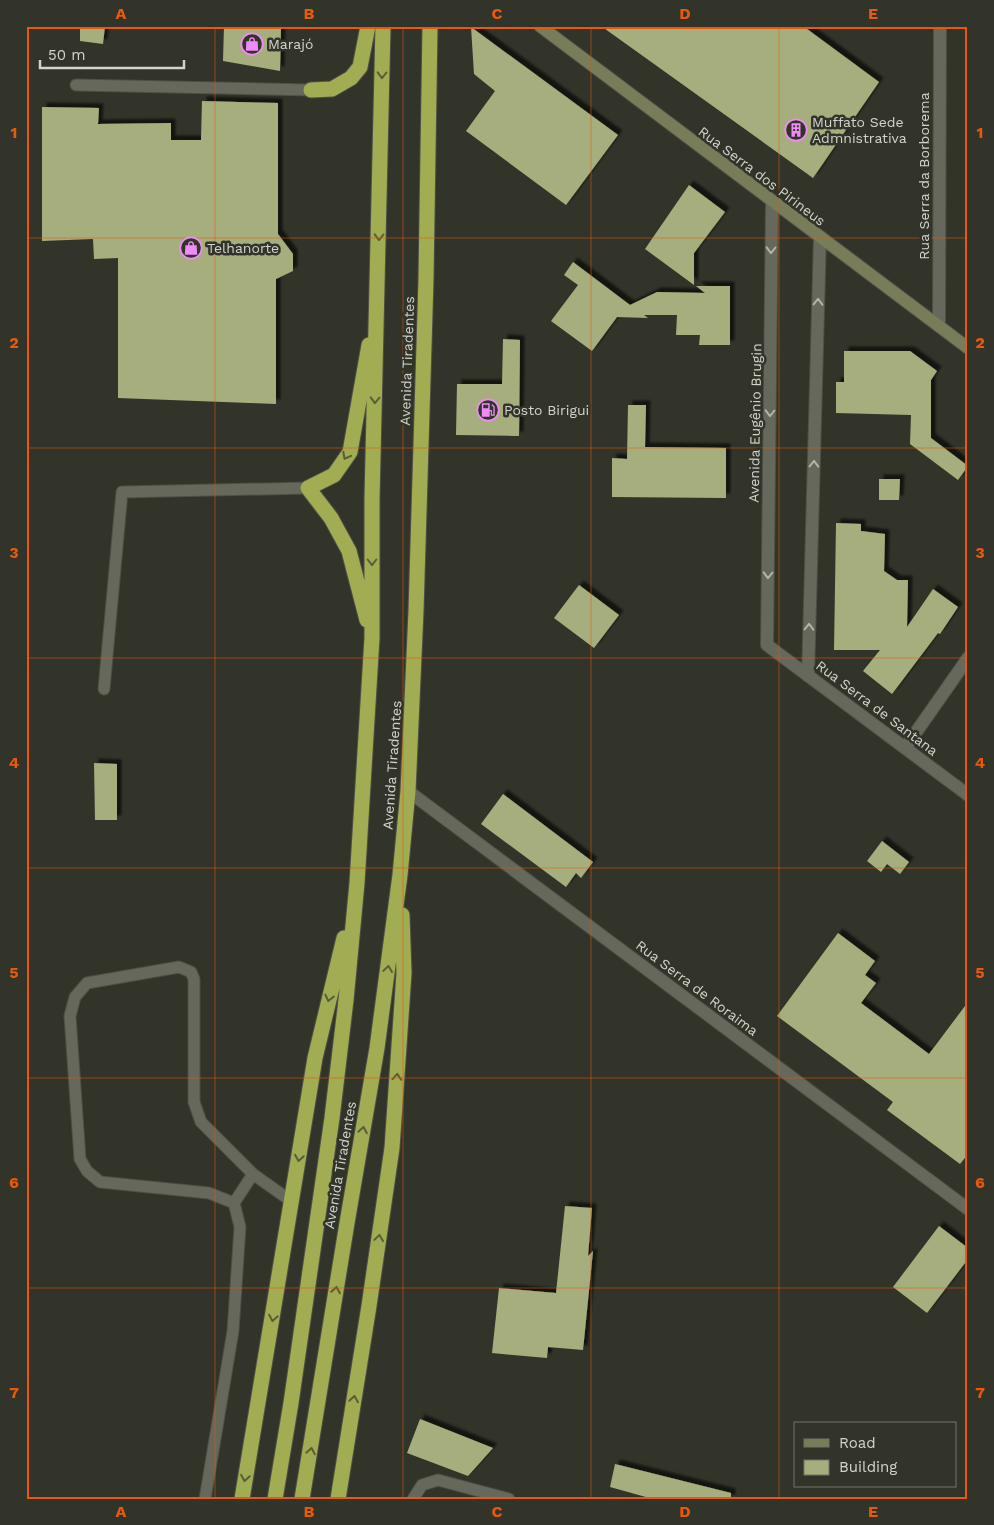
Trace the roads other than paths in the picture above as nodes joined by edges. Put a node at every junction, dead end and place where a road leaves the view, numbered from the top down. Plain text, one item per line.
1 (368, 26) edge
2 (383, 26) edge
3 (430, 26) edge
4 (540, 26) edge
5 (940, 26) edge
6 (76, 84) dead end
7 (311, 90) joint
8 (772, 202) junction
9 (820, 237) junction
10 (378, 288) junction
11 (938, 326) junction
12 (968, 348) edge
13 (308, 488) junction
14 (372, 638) junction
15 (767, 645) joint
16 (968, 658) edge
17 (808, 676) junction
18 (104, 689) dead end
19 (905, 748) junction
20 (408, 791) junction
21 (968, 795) edge
22 (400, 875) junction
23 (357, 883) junction
24 (253, 1174) junction
25 (292, 1201) junction
26 (234, 1203) junction
27 (968, 1209) edge
28 (205, 1499) edge
29 (242, 1499) edge
30 (275, 1499) edge
31 (302, 1499) edge
32 (338, 1499) edge
33 (413, 1499) edge
34 (509, 1499) edge

1 - 7 highway
2 -> 10 highway, Avenida Tiradentes
3 - 20 highway, Avenida Tiradentes
4 - 8 street, Rua Serra dos Pirineus
5 - 11 street, Rua Serra da Borborema
6 - 7 lane
8 - 9 street, Rua Serra dos Pirineus
8 -> 15 street, Avenida Eugênio Brugin
9 - 11 street, Rua Serra dos Pirineus
17 -> 9 street
10 -> 13 highway
10 -> 14 highway, Avenida Tiradentes
11 - 12 street, Rua Serra dos Pirineus
13 - 14 highway
13 - 18 lane
14 - 23 highway, Avenida Tiradentes
15 - 17 street, Rua Serra de Santana
16 - 19 street
17 - 19 street, Rua Serra de Santana
19 - 21 street, Rua Serra de Santana
20 - 22 highway, Avenida Tiradentes
20 - 27 street, Rua Serra de Roraima
31 -> 22 highway, Avenida Tiradentes
32 -> 22 highway
23 -> 25 highway
23 - 30 highway, Avenida Tiradentes
24 - 25 lane
24 - 26 lane
24 - 26 lane
25 -> 29 highway
26 - 28 lane
33 - 34 lane

